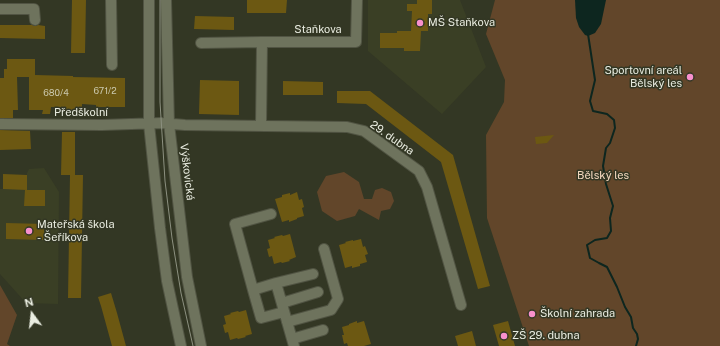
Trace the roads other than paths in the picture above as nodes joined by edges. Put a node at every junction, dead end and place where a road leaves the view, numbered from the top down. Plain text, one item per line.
1 (111, 0) edge
2 (149, 0) edge
3 (166, 0) edge
4 (357, 0) edge
5 (0, 9) edge
6 (35, 20) dead end
7 (262, 42) junction
8 (201, 43) dead end
9 (112, 65) dead end
10 (165, 123) junction
11 (0, 124) edge
12 (149, 124) junction
13 (261, 126) junction
14 (271, 214) dead end
15 (324, 249) dead end
16 (313, 274) dead end
17 (276, 283) junction
18 (253, 290) junction
19 (318, 292) dead end
20 (461, 305) dead end
21 (283, 307) junction
22 (287, 322) junction
23 (323, 330) dead end
24 (293, 343) edge
25 (180, 346) edge
26 (201, 346) edge

1 - 9 street
2 - 12 street
3 - 10 street, Výškovická
4 - 7 street, Staňkova
5 - 6 street
7 - 8 street, Staňkova
7 - 13 street
10 - 12 street, Předškolní
10 - 13 street, 29. dubna
10 - 26 street, Výškovická
11 - 12 street, Předškolní
12 - 25 street
13 - 20 street, 29. dubna
14 - 18 street
15 - 22 street
16 - 17 street
17 - 18 street
17 - 21 street
18 - 21 street
19 - 21 street
21 - 22 street
22 - 24 street
23 - 24 street

